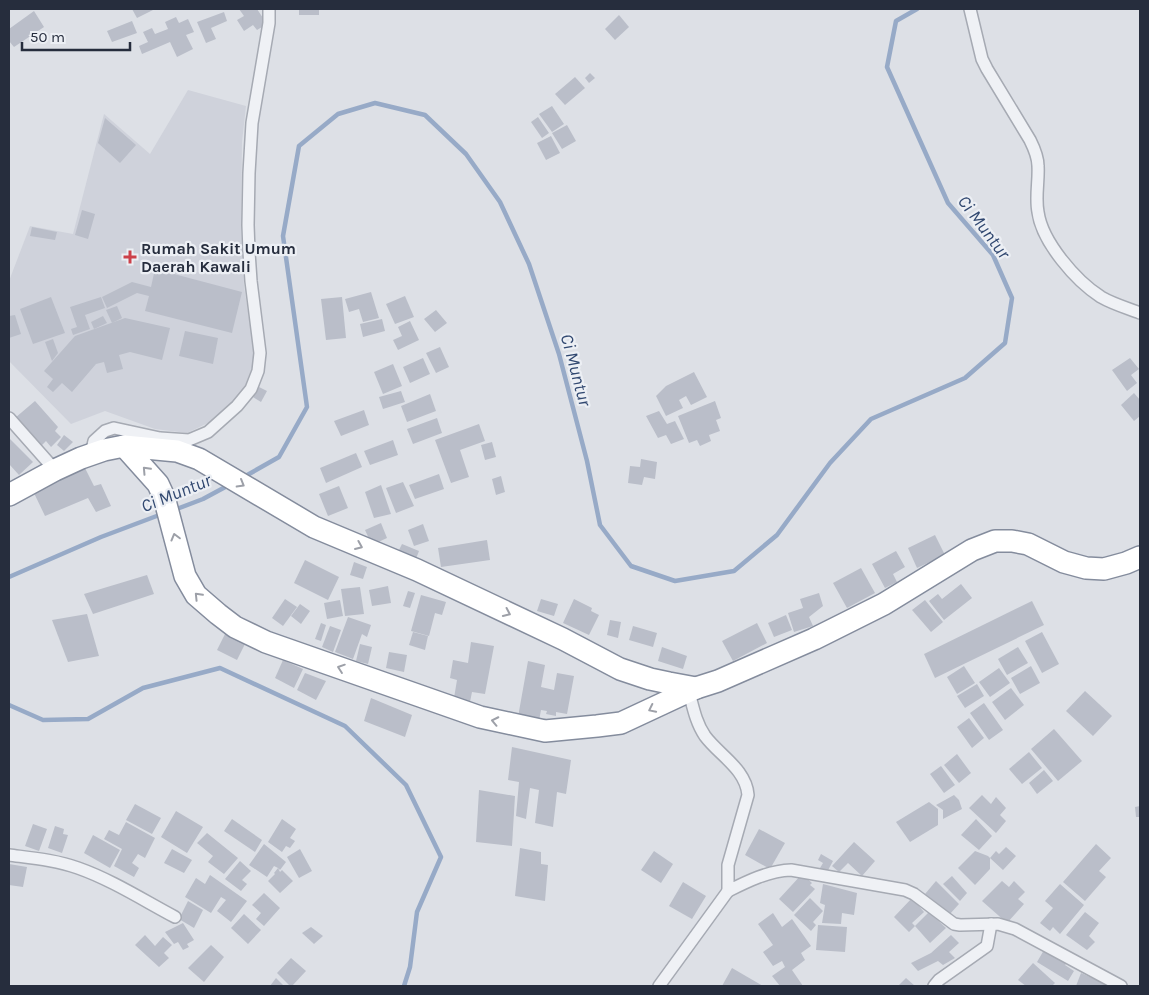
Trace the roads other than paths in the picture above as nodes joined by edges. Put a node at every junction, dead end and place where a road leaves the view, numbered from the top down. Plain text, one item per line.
1 (269, 9) edge
2 (970, 9) edge
3 (1140, 313) edge
4 (9, 418) edge
5 (124, 446) junction
6 (90, 454) junction
7 (55, 470) junction
8 (9, 495) edge
9 (1140, 557) edge
10 (693, 690) junction
11 (9, 855) edge
12 (728, 890) junction
13 (175, 917) dead end
14 (991, 924) junction
15 (659, 986) edge
16 (934, 986) edge
17 (1121, 986) edge

1 - 6 street
2 - 3 street
4 - 7 street
5 - 6 highway
5 -> 10 highway
10 -> 5 highway
6 - 7 highway
7 - 8 highway
9 - 10 highway
10 - 12 street
11 - 13 street
12 - 14 street
12 - 15 street
14 - 16 street
14 - 17 street

